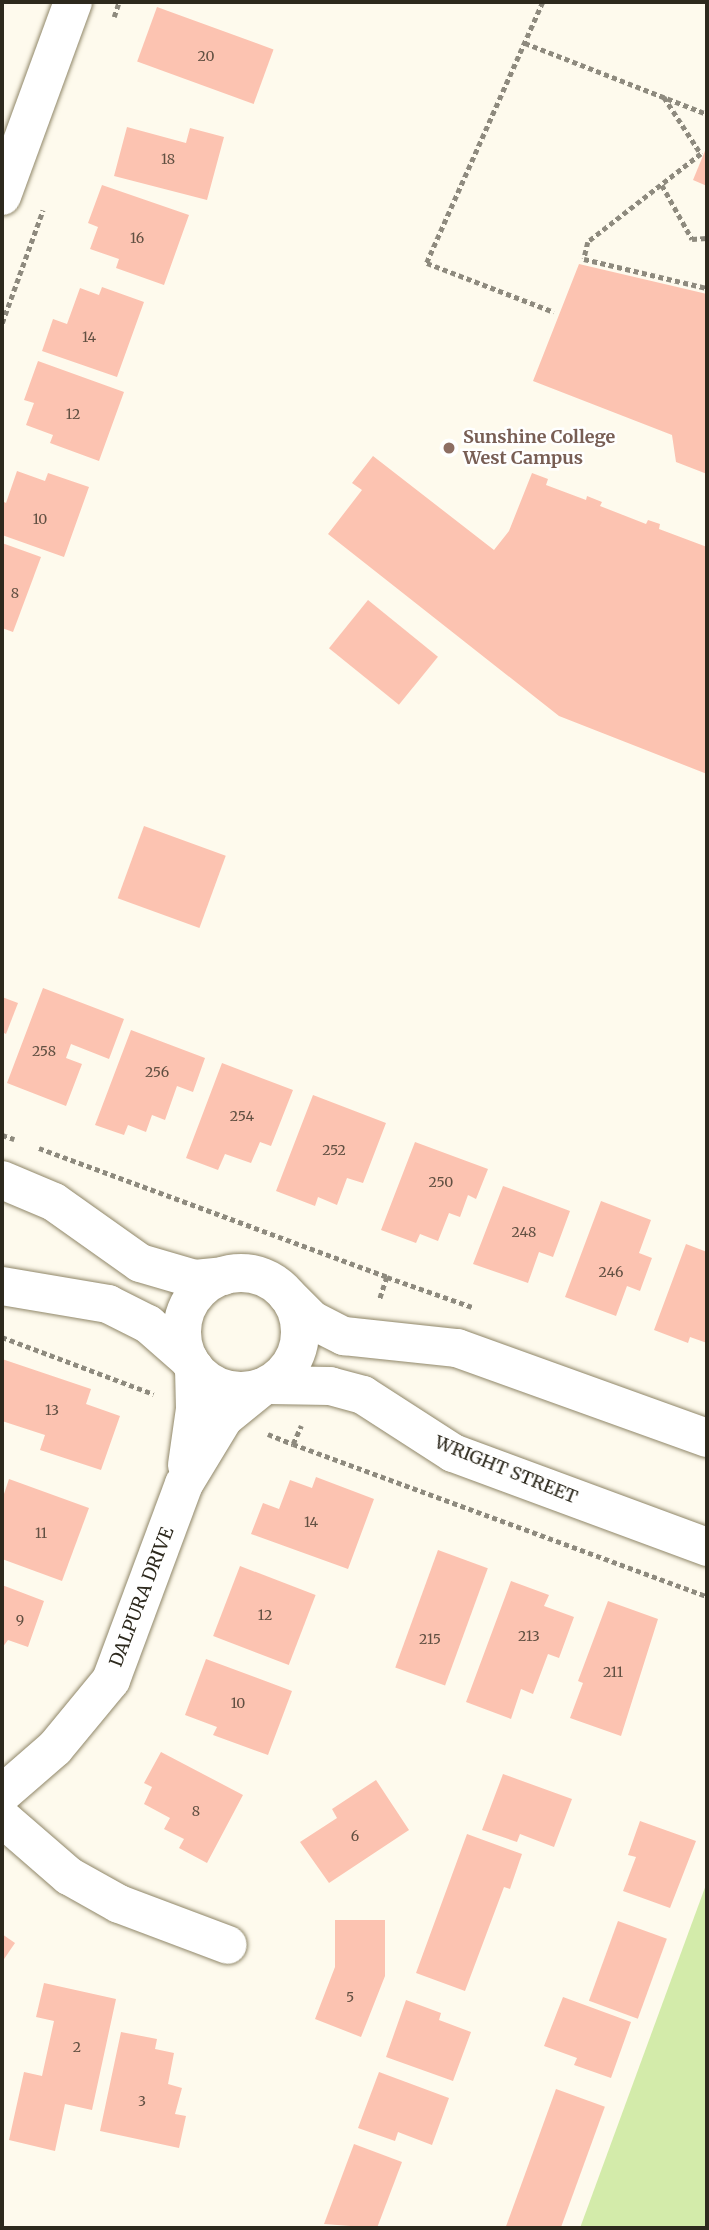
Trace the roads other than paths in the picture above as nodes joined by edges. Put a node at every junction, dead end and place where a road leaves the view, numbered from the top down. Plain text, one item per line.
1 (73, 2) edge
2 (2, 196) edge
3 (2, 1180) edge
4 (223, 1276) junction
5 (2, 1286) edge
6 (287, 1295) junction
7 (191, 1364) junction
8 (265, 1387) junction
9 (707, 1438) edge
10 (184, 1484) junction
11 (707, 1547) edge
12 (2, 1794) edge
13 (2, 1818) edge
14 (228, 1945) dead end

1 - 2 street
3 - 4 street
4 - 6 street
4 - 7 street
5 - 7 street
6 - 8 street
6 - 9 street
7 - 8 street
7 - 10 street, DALPURA DRIVE
8 - 10 street, DALPURA DRIVE
8 - 11 street, WRIGHT STREET
10 - 12 street, DALPURA DRIVE
13 - 14 street

